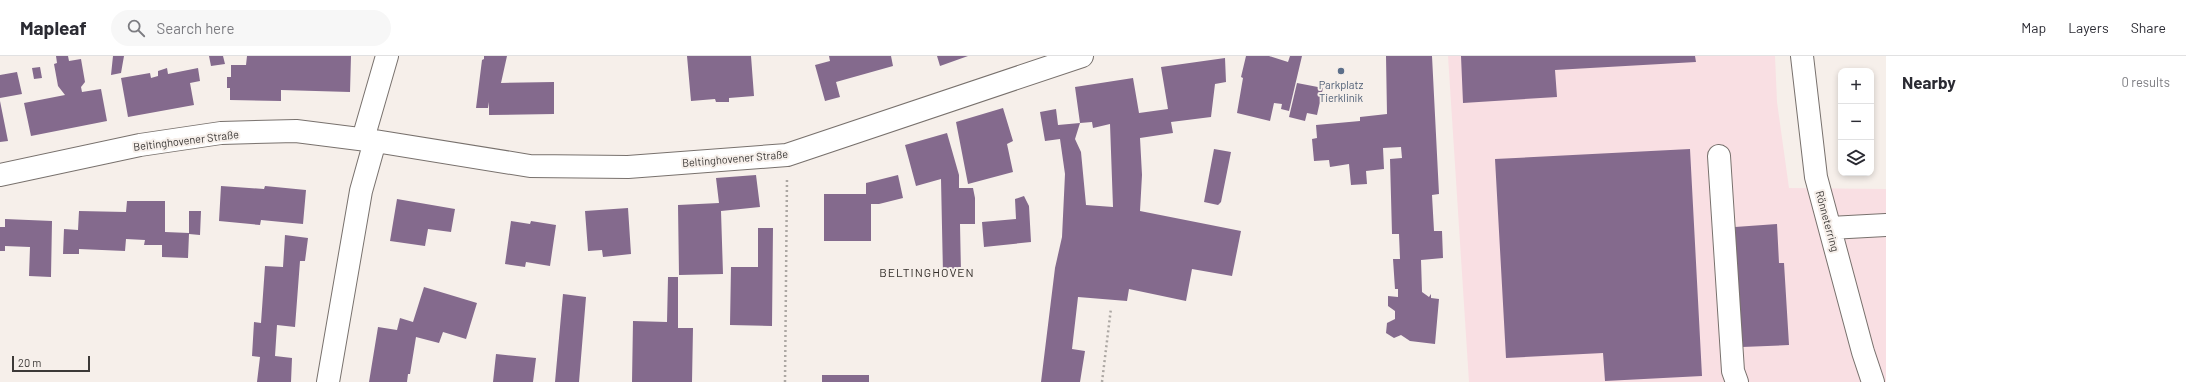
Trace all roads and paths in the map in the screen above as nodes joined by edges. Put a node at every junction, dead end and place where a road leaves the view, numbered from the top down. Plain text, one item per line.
1 (386, 56) edge
2 (1082, 56) edge
3 (1802, 56) edge
4 (369, 140) junction
5 (787, 155) junction
6 (1719, 156) dead end
7 (0, 175) edge
8 (1886, 225) edge
9 (1830, 228) junction
10 (1111, 308) dead end
11 (1869, 381) edge
12 (328, 382) edge
13 (785, 382) edge
14 (1102, 382) edge
15 (1737, 382) edge

1 - 4 street
2 - 5 street, Beltinghovener Straße
3 - 9 street, Rönneterring
4 - 5 street, Beltinghovener Straße
4 - 7 street, Beltinghovener Straße
4 - 12 street
5 - 13 path
6 - 15 street
8 - 9 street
9 - 11 street, Rönneterring
10 - 14 path

